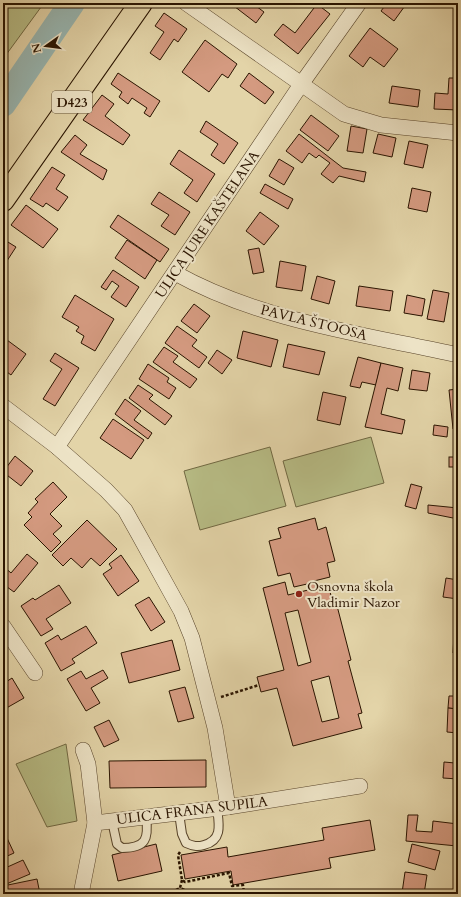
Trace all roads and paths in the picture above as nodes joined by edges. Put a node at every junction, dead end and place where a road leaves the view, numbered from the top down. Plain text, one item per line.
1 (141, 3) edge
2 (186, 3) edge
3 (359, 3) edge
4 (302, 83) junction
5 (458, 133) edge
6 (3, 200) edge
7 (175, 273) junction
8 (458, 355) edge
9 (3, 406) edge
10 (57, 446) junction
11 (3, 626) edge
12 (36, 673) dead end
13 (259, 685) dead end
14 (219, 698) dead end
15 (83, 750) dead end
16 (360, 786) dead end
17 (222, 808) junction
18 (179, 813) junction
19 (146, 817) junction
20 (112, 820) junction
21 (95, 822) junction
22 (186, 843) junction
23 (182, 880) junction
24 (180, 888) junction
25 (81, 894) edge
26 (167, 894) edge
27 (193, 894) edge
28 (244, 894) edge

1 - 6 main road, D423
2 - 4 street
3 - 4 street, ULICA JURE KAŠTELANA
4 - 5 street
4 - 7 street, ULICA JURE KAŠTELANA
7 - 8 street, PAVLA ŠTOOSA
7 - 10 street, ULICA JURE KAŠTELANA
9 - 10 street
10 - 17 street
11 - 12 street
13 - 14 path
15 - 21 street
16 - 17 street, ULICA FRANA SUPILA
17 - 18 street, ULICA FRANA SUPILA
17 - 22 lane
18 - 19 street, ULICA FRANA SUPILA
18 - 22 lane
19 - 20 street, ULICA FRANA SUPILA
19 - 20 lane
20 - 21 street, ULICA FRANA SUPILA
21 - 25 street
22 - 23 path
23 - 24 path
23 - 28 path
24 - 26 path
24 - 27 path

